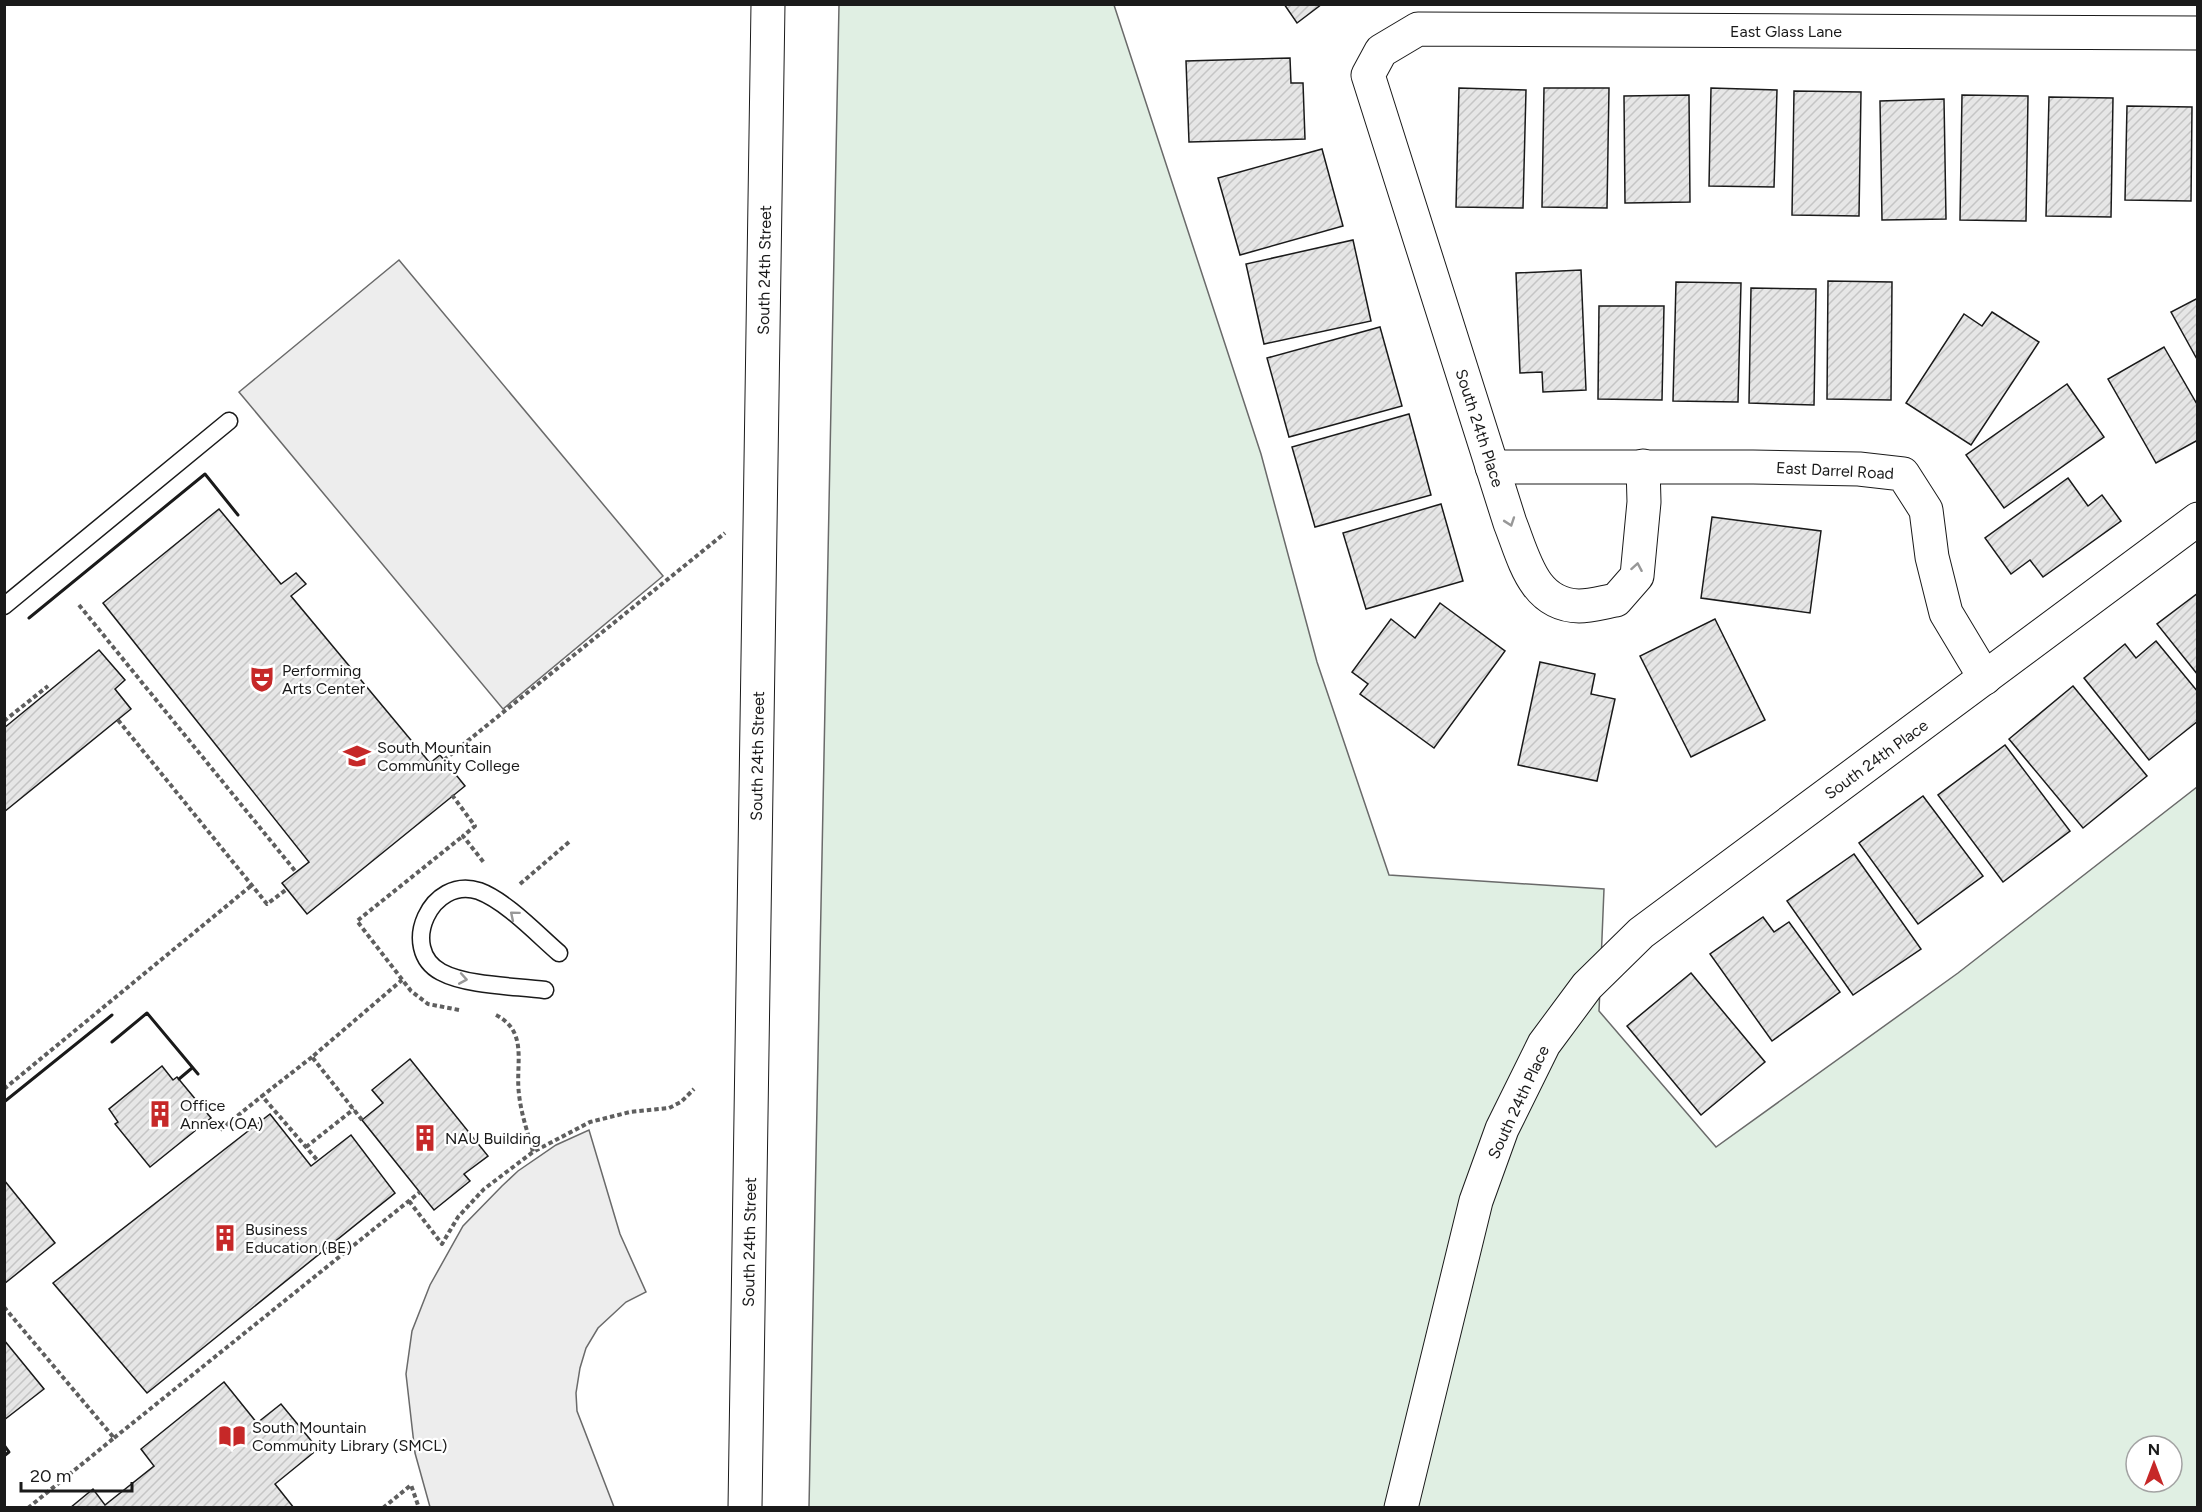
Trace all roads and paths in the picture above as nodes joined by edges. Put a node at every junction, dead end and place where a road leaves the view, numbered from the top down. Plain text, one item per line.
1 (768, 4) edge
2 (2198, 33) edge
3 (1381, 51) joint
4 (229, 421) dead end
5 (1643, 466) junction
6 (1492, 467) junction
7 (760, 504) junction
8 (2198, 519) edge
9 (79, 605) dead end
10 (4, 606) edge
11 (1985, 678) junction
12 (48, 686) dead end
13 (118, 720) dead end
14 (4, 721) edge
15 (444, 760) dead end
16 (452, 795) dead end
17 (463, 836) junction
18 (569, 842) dead end
19 (489, 869) dead end
20 (296, 872) dead end
21 (252, 885) junction
22 (518, 886) dead end
23 (287, 889) dead end
24 (559, 953) dead end
25 (402, 980) junction
26 (545, 990) dead end
27 (462, 1010) dead end
28 (492, 1013) dead end
29 (312, 1057) junction
30 (4, 1089) edge
31 (694, 1089) dead end
32 (262, 1096) junction
33 (354, 1109) junction
34 (362, 1120) dead end
35 (220, 1130) dead end
36 (306, 1147) junction
37 (533, 1152) junction
38 (318, 1161) dead end
39 (420, 1192) dead end
40 (409, 1201) junction
41 (4, 1307) edge
42 (114, 1438) junction
43 (28, 1508) edge
44 (383, 1508) edge
45 (419, 1508) edge
46 (745, 1508) edge
47 (1401, 1508) edge

1 - 7 street, South 24th Street
2 - 3 street, East Glass Lane
3 - 6 street, South 24th Place
4 - 10 lane
5 - 6 street, East Darrel Road
6 -> 5 street, South 24th Place
5 - 11 street, East Darrel Road
7 - 15 path
7 - 46 street, South 24th Street
8 - 11 street
9 - 20 path
11 - 47 street, South 24th Place
12 - 14 path
13 - 21 path
16 - 17 path
17 - 19 path
17 - 25 path
18 - 22 path
21 - 23 path
21 - 30 path
24 -> 26 lane
25 - 27 path
25 - 29 path
28 - 37 path
29 - 32 path
29 - 33 path
31 - 37 path
32 - 35 path
32 - 36 path
33 - 34 path
33 - 36 path
36 - 38 path
37 - 40 path
39 - 40 path
40 - 42 path
41 - 42 path
42 - 43 path
44 - 45 path

